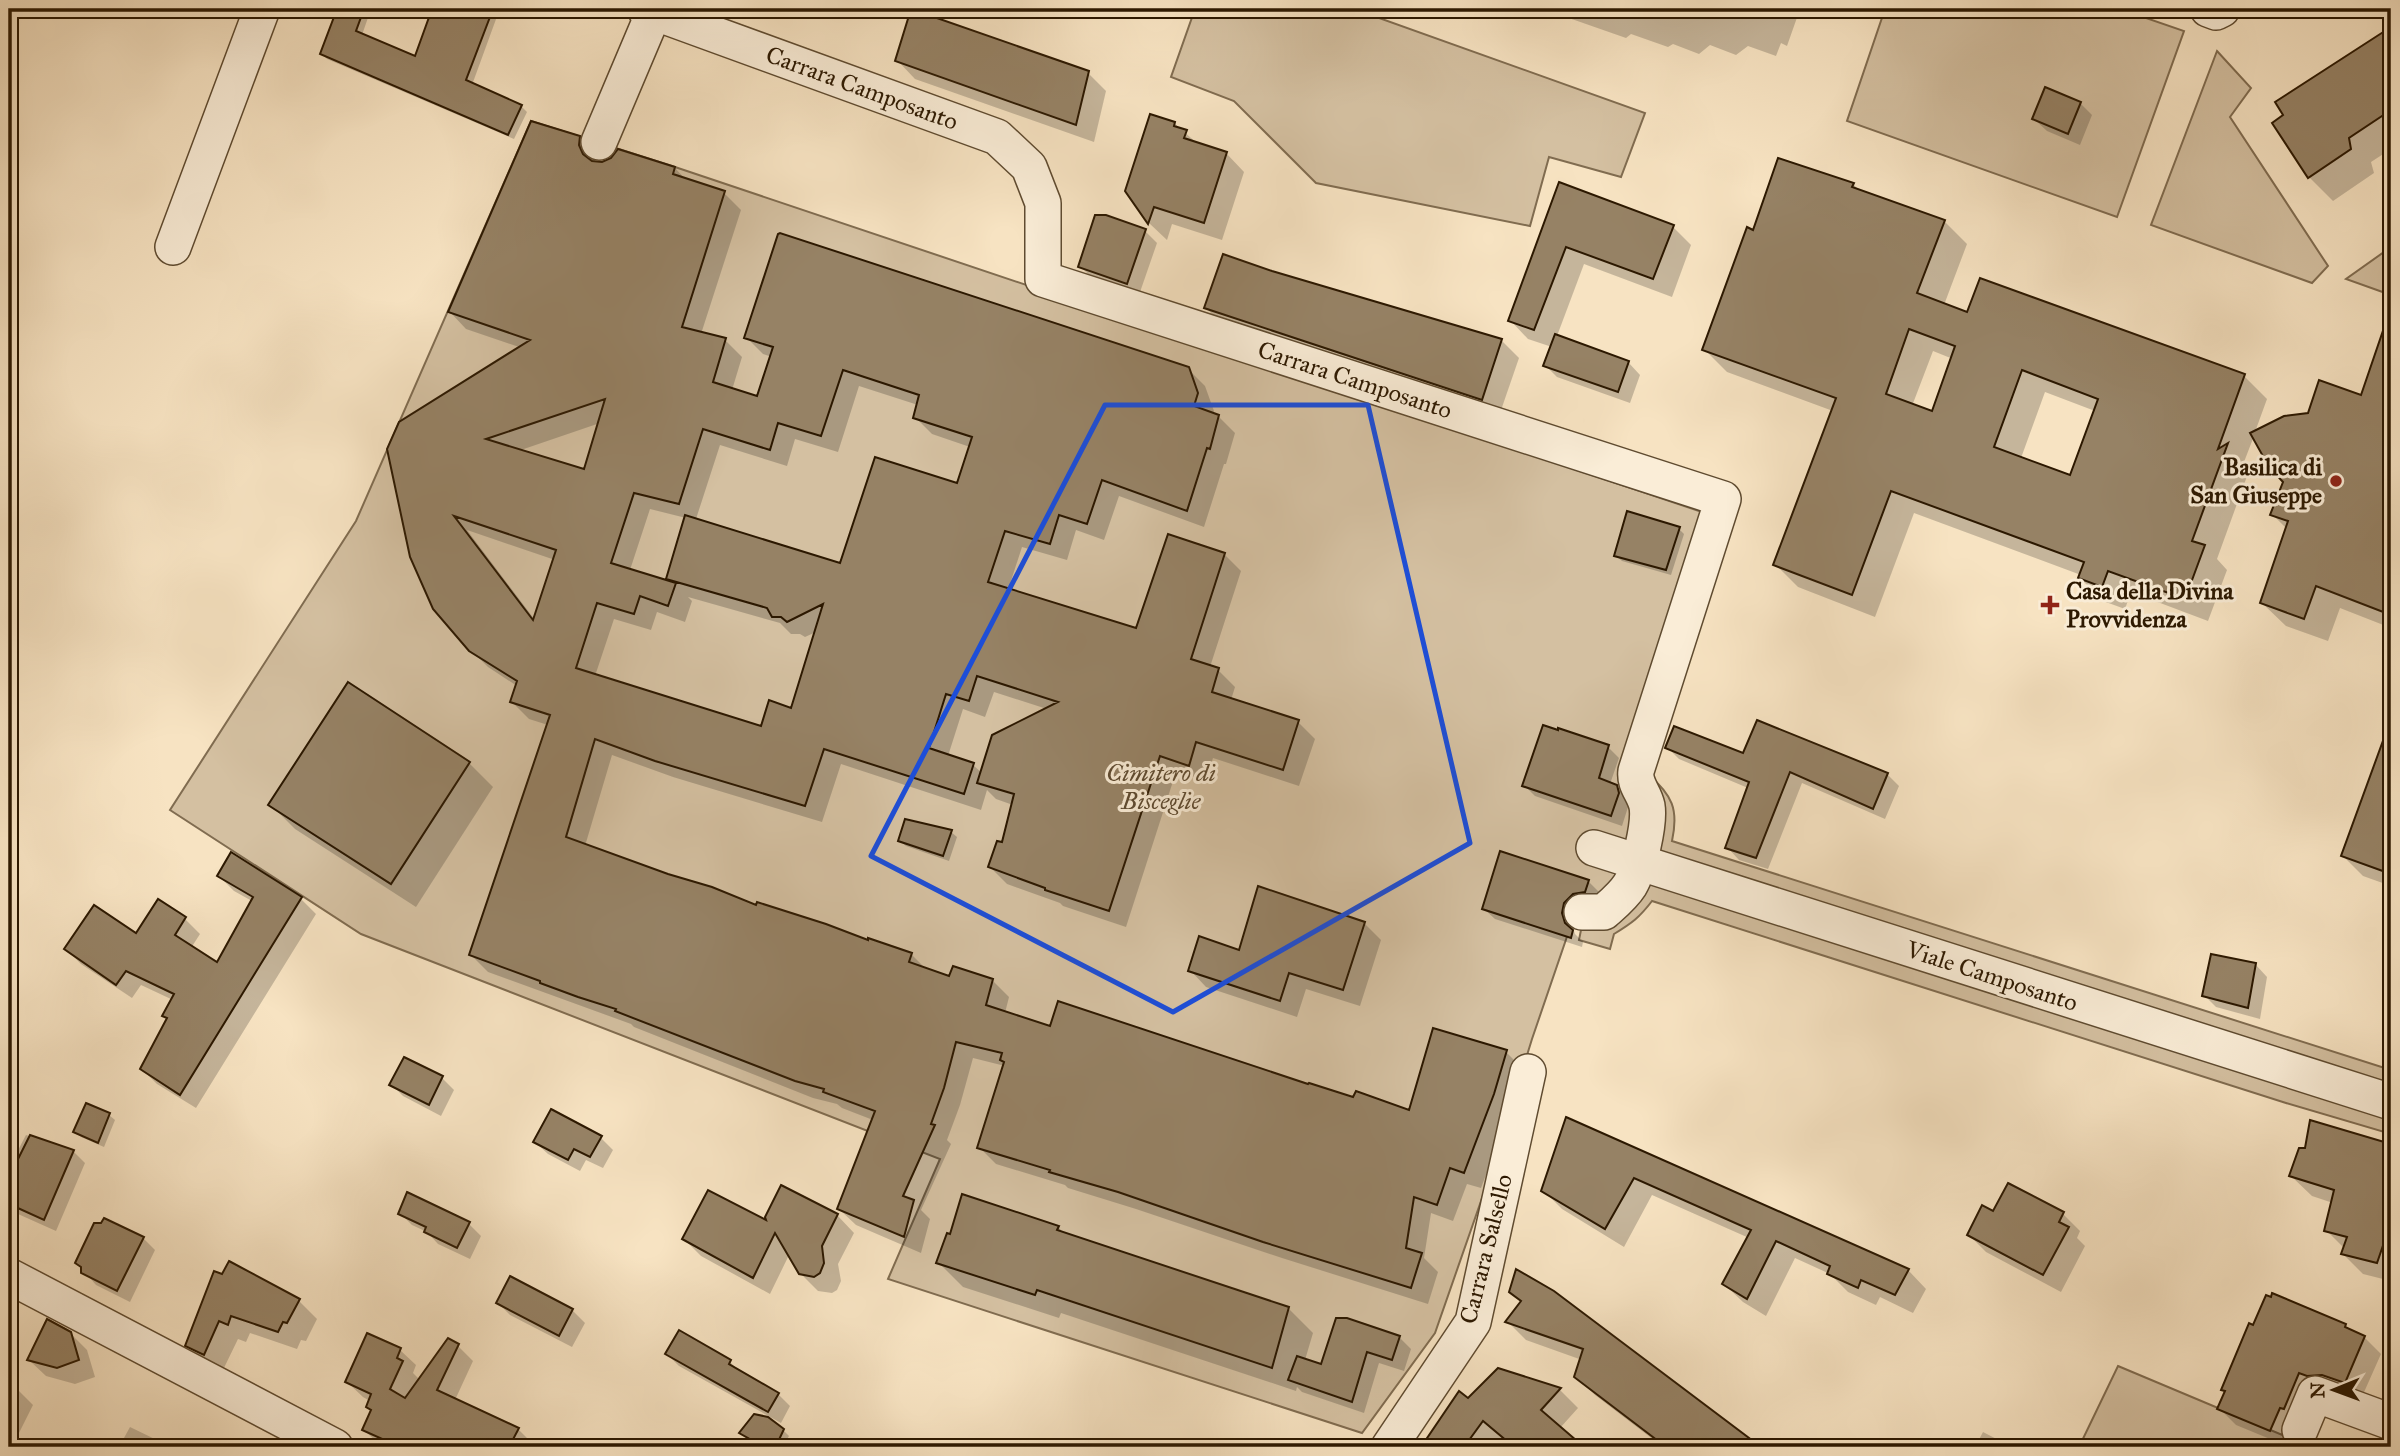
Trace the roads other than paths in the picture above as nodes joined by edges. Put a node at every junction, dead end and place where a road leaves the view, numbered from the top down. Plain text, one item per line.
1 (262, 9) edge
2 (2208, 9) edge
3 (2222, 9) edge
4 (650, 10) edge
5 (599, 142) dead end
6 (173, 247) dead end
7 (1594, 848) dead end
8 (1637, 863) junction
9 (1582, 912) dead end
10 (1528, 1072) dead end
11 (2391, 1102) edge
12 (9, 1276) edge
13 (2391, 1422) edge
14 (2300, 1430) dead end
15 (335, 1447) edge
16 (1389, 1447) edge

1 - 6 street
2 - 3 street
4 - 5 street, Carrara Camposanto
4 - 8 street, Carrara Camposanto
7 - 8 street, Viale Camposanto
8 - 9 street, Carrara Camposanto
8 - 11 street, Viale Camposanto
10 - 16 street, Carrara Salsello
12 - 15 street
13 - 14 street

